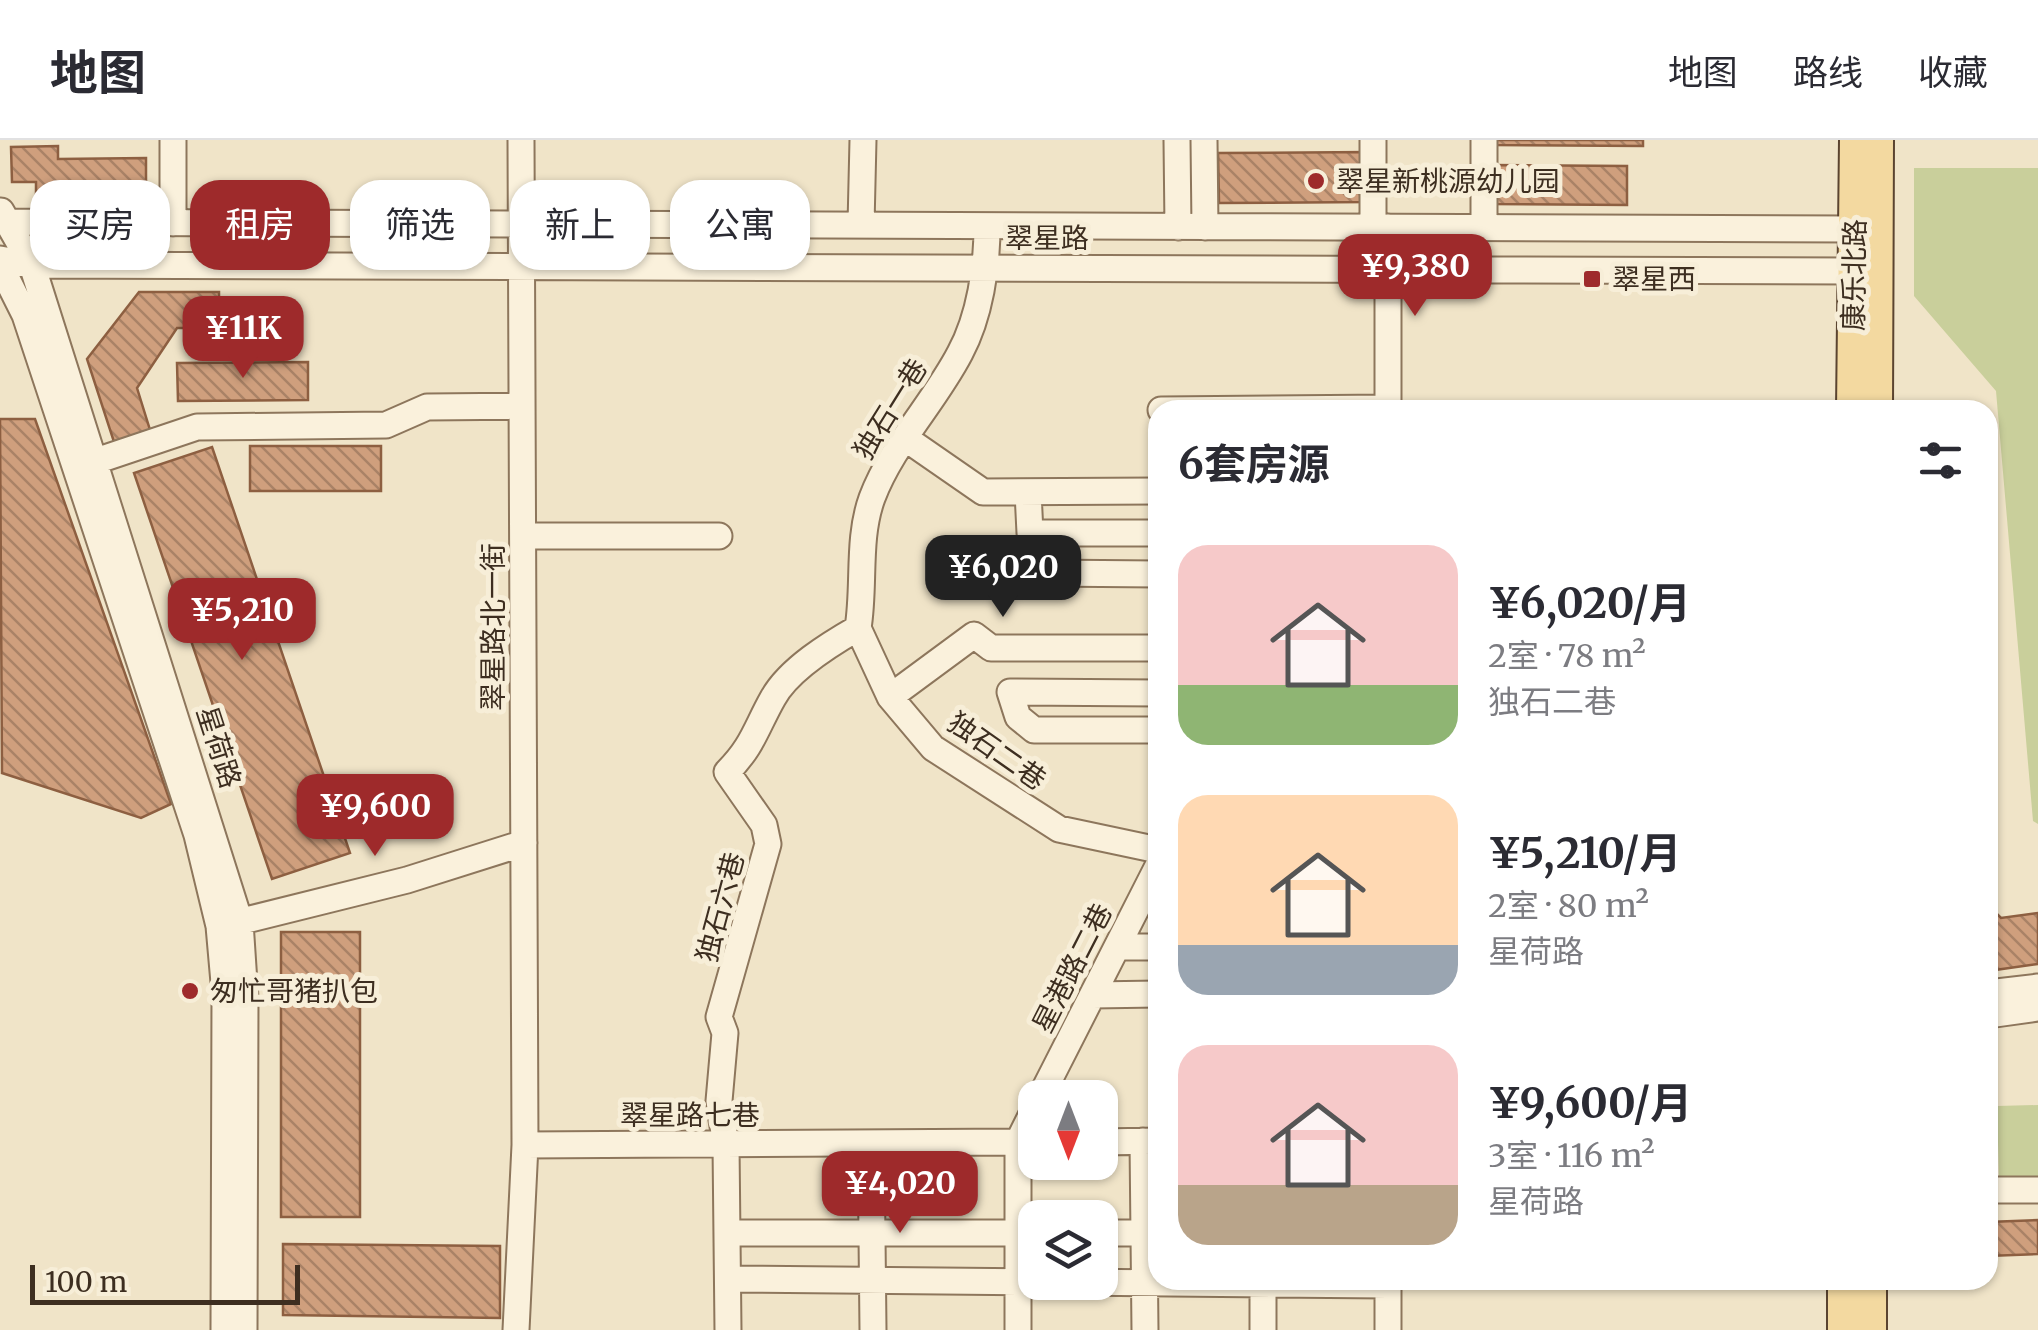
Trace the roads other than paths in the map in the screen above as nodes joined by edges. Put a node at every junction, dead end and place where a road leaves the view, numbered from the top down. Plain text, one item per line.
1 (173, 140) edge
2 (521, 140) edge
3 (863, 140) edge
4 (1178, 140) edge
5 (1204, 140) edge
6 (1372, 140) edge
7 (1484, 140) edge
8 (1855, 140) edge
9 (1878, 140) edge
10 (521, 180) edge
11 (5, 216) edge
12 (30, 218) edge
13 (170, 223) edge
14 (173, 223) junction
15 (510, 224) edge
16 (650, 224) edge
17 (862, 225) junction
18 (987, 226) junction
19 (1178, 226) junction
20 (1205, 226) junction
21 (1380, 227) junction
22 (1484, 228) junction
23 (1854, 229) junction
24 (30, 260) edge
25 (0, 262) edge
26 (30, 264) edge
27 (170, 264) edge
28 (510, 266) edge
29 (650, 267) edge
30 (987, 268) junction
31 (1388, 269) junction
32 (34, 270) edge
33 (522, 270) edge
34 (1854, 271) junction
35 (1388, 400) edge
36 (1852, 400) edge
37 (1877, 400) edge
38 (522, 406) junction
39 (905, 438) junction
40 (85, 465) junction
41 (1148, 491) edge
42 (1028, 492) junction
43 (1030, 533) junction
44 (1148, 533) edge
45 (523, 536) junction
46 (719, 536) dead end
47 (1148, 574) edge
48 (858, 628) junction
49 (1148, 648) edge
50 (1148, 692) edge
51 (890, 697) junction
52 (1148, 730) edge
53 (524, 843) junction
54 (1148, 848) edge
55 (1148, 904) edge
56 (230, 924) junction
57 (1117, 947) junction
58 (1148, 947) edge
59 (2038, 987) edge
60 (1998, 993) edge
61 (1092, 994) junction
62 (1148, 994) edge
63 (2038, 1008) edge
64 (1998, 1014) edge
65 (1049, 1080) edge
66 (1148, 1141) edge
67 (1018, 1142) edge
68 (1118, 1142) edge
69 (872, 1144) junction
70 (524, 1145) junction
71 (726, 1145) junction
72 (1998, 1190) edge
73 (2038, 1190) edge
74 (727, 1232) junction
75 (872, 1233) junction
76 (1018, 1233) edge
77 (1118, 1233) edge
78 (1148, 1233) edge
79 (1148, 1255) edge
80 (728, 1279) junction
81 (873, 1282) junction
82 (1018, 1284) edge
83 (1118, 1284) edge
84 (1144, 1284) junction
85 (1148, 1284) edge
86 (1263, 1290) edge
87 (1388, 1290) edge
88 (1844, 1290) edge
89 (1871, 1290) edge
90 (1018, 1300) edge
91 (224, 1330) edge
92 (244, 1330) edge
93 (516, 1330) edge
94 (728, 1330) edge
95 (874, 1330) edge
96 (1018, 1330) edge
97 (1145, 1330) edge
98 (1263, 1330) edge
99 (1388, 1330) edge
100 (1843, 1330) edge
101 (1871, 1330) edge

1 - 14 street
2 - 10 street, 翠星路北一街
3 - 17 street
4 - 19 street
5 - 20 street
6 - 21 street
7 - 22 street
8 - 23 main road, 康乐北路
9 - 37 main road, 康乐北路
11 - 12 street, 翠星路
11 - 24 street, 星荷路
13 - 14 street, 翠星路
14 - 15 street, 翠星路
16 - 17 street, 翠星路
17 - 18 street, 翠星路
18 - 19 street, 翠星路
18 - 30 street, 独石一巷
19 - 20 street, 翠星路
20 - 21 street, 翠星路
21 - 22 street, 翠星路
21 - 31 street
22 - 23 street, 翠星路
23 - 34 main road, 康乐北路
25 - 26 street, 翠星路
25 - 40 street, 星荷路
27 - 28 street, 翠星路
29 - 30 street, 翠星路
30 - 31 street, 翠星路
30 - 39 street, 独石一巷
31 - 34 street, 翠星路
31 - 35 street
32 - 40 street, 星荷路
33 - 38 street, 翠星路北一街
34 - 36 main road, 康乐北路
38 - 40 street
38 - 45 street, 翠星路北一街
39 - 42 street
39 - 48 street, 独石一巷
40 - 56 street, 星荷路
41 - 42 street
42 - 43 street
43 - 44 street
43 - 47 street
45 - 46 street
45 - 53 street, 翠星路北一街
48 - 51 street, 独石二巷
48 - 71 street, 独石六巷
49 - 51 street
50 - 52 street
51 - 54 street, 独石二巷
53 - 56 street
53 - 70 street, 翠星路北一街
55 - 57 street, 星港路二巷
56 - 91 street, 星荷路
56 - 92 street, 星荷路
57 - 58 street
57 - 61 street, 星港路二巷
59 - 60 street
61 - 62 street
61 - 65 street, 星港路二巷
63 - 64 street
66 - 68 street
67 - 69 street, 翠星路七巷
69 - 71 street, 翠星路七巷
69 - 75 street
70 - 71 street, 翠星路七巷
70 - 93 street, 翠星路北一街
71 - 74 street
72 - 73 street
74 - 75 street
74 - 80 street
75 - 76 street
75 - 81 street
77 - 78 street
79 - 84 street
80 - 81 street
80 - 94 street
81 - 82 street
81 - 95 street
83 - 84 street
84 - 85 street
84 - 97 street
86 - 98 street
87 - 99 street
88 - 100 main road
89 - 101 main road
90 - 96 street

